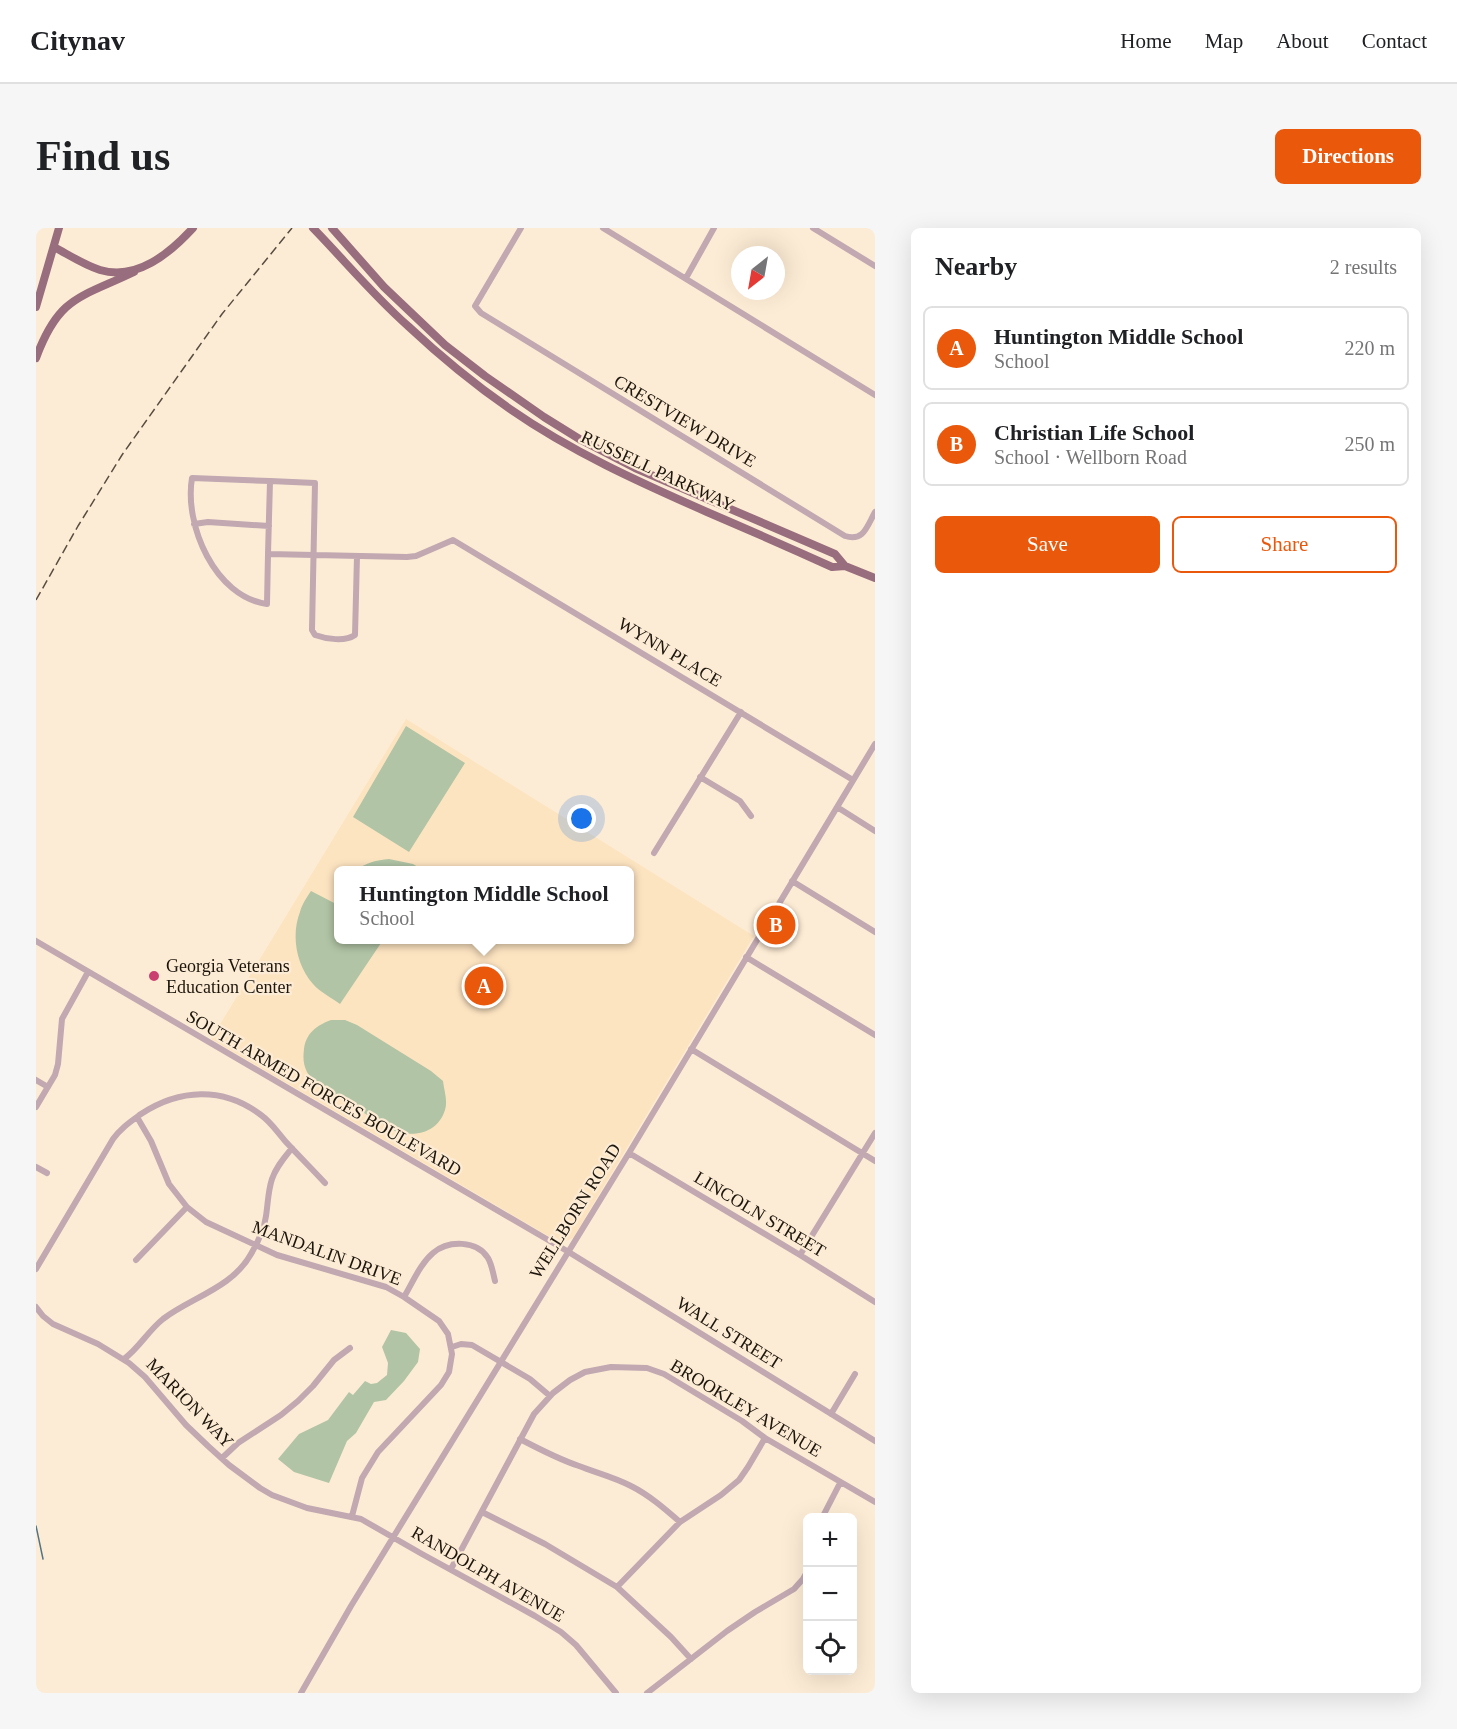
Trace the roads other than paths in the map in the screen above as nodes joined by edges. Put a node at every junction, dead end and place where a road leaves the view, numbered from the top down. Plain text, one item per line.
1 (59, 228) edge
2 (193, 228) edge
3 (332, 228) edge
4 (520, 228) edge
5 (603, 228) edge
6 (714, 228) edge
7 (813, 228) edge
8 (316, 231) edge
9 (54, 247) junction
10 (875, 266) edge
11 (141, 269) junction
12 (686, 278) junction
13 (36, 307) edge
14 (36, 358) edge
15 (875, 395) edge
16 (270, 481) junction
17 (875, 512) edge
18 (194, 524) junction
19 (268, 526) junction
20 (268, 554) junction
21 (313, 555) junction
22 (357, 556) junction
23 (845, 566) junction
24 (875, 578) edge
25 (741, 712) junction
26 (875, 744) edge
27 (700, 777) junction
28 (853, 780) junction
29 (837, 807) junction
30 (751, 816) dead end
31 (875, 831) edge
32 (654, 853) dead end
33 (792, 881) junction
34 (875, 932) edge
35 (36, 941) edge
36 (746, 957) junction
37 (88, 972) junction
38 (875, 1035) edge
39 (691, 1049) junction
40 (36, 1080) edge
41 (48, 1087) junction
42 (36, 1107) edge
43 (136, 1117) junction
44 (875, 1133) edge
45 (292, 1148) junction
46 (629, 1153) junction
47 (862, 1153) junction
48 (875, 1161) edge
49 (36, 1167) edge
50 (46, 1173) dead end
51 (325, 1183) dead end
52 (187, 1207) junction
53 (256, 1245) junction
54 (567, 1251) junction
55 (800, 1255) junction
56 (136, 1260) dead end
57 (36, 1269) edge
58 (495, 1281) dead end
59 (404, 1297) junction
60 (875, 1302) edge
61 (36, 1307) edge
62 (452, 1347) junction
63 (350, 1348) dead end
64 (124, 1359) junction
65 (500, 1362) junction
66 (855, 1374) dead end
67 (550, 1396) junction
68 (831, 1414) junction
69 (520, 1438) junction
70 (765, 1438) junction
71 (875, 1441) edge
72 (222, 1458) junction
73 (840, 1483) junction
74 (875, 1502) edge
75 (482, 1512) junction
76 (825, 1513) edge
77 (352, 1516) junction
78 (680, 1522) junction
79 (393, 1537) junction
80 (451, 1569) junction
81 (803, 1580) edge
82 (617, 1587) junction
83 (691, 1659) junction
84 (301, 1693) edge
85 (615, 1693) edge
86 (647, 1693) edge

1 - 9 main road
2 - 11 main road
3 - 23 main road, RUSSELL PARKWAY
4 - 17 street, CRESTVIEW DRIVE
5 - 12 street
6 - 12 street
7 - 10 street
8 - 23 main road, RUSSELL PARKWAY
9 - 11 main road
9 - 13 main road
11 - 14 main road
12 - 15 street
16 - 18 street
16 - 19 street
16 - 21 street
18 - 19 street
18 - 20 street
19 - 20 street
20 - 21 street
21 - 22 street
21 - 22 street
22 - 25 street, WYNN PLACE
23 - 24 main road, RUSSELL PARKWAY
25 - 27 street
25 - 28 street, WYNN PLACE
26 - 28 street, WELLBORN ROAD
27 - 30 street
27 - 32 street
28 - 29 street, WELLBORN ROAD
29 - 31 street
29 - 33 street, WELLBORN ROAD
33 - 34 street
33 - 36 street, WELLBORN ROAD
35 - 37 street, SOUTH ARMED FORCES BOULEVARD
36 - 38 street
36 - 39 street, WELLBORN ROAD
37 - 41 street
37 - 54 street, SOUTH ARMED FORCES BOULEVARD
39 - 46 street, WELLBORN ROAD
39 - 47 street
40 - 41 street
41 - 42 street
43 - 45 street
43 - 52 street, MANDALIN DRIVE
43 - 57 street
44 - 47 street
45 - 51 street
45 - 53 street
46 - 54 street, WELLBORN ROAD
46 - 55 street, LINCOLN STREET
47 - 48 street
47 - 55 street
49 - 50 street
52 - 53 street, MANDALIN DRIVE
52 - 56 street
53 - 59 street, MANDALIN DRIVE
53 - 64 street
54 - 65 street, WELLBORN ROAD
54 - 68 street, WALL STREET
55 - 60 street, LINCOLN STREET
58 - 59 street
59 - 62 street, MANDALIN DRIVE
61 - 64 street, MARION WAY
62 - 65 street
62 - 77 street
63 - 72 street
64 - 72 street, MARION WAY
65 - 67 street
65 - 79 street, WELLBORN ROAD
66 - 68 street
67 - 69 street, BROOKLEY AVENUE
67 - 70 street, BROOKLEY AVENUE
68 - 71 street, WALL STREET
69 - 75 street, BROOKLEY AVENUE
69 - 78 street
70 - 73 street, BROOKLEY AVENUE
70 - 78 street
72 - 77 street, MARION WAY
73 - 74 street, BROOKLEY AVENUE
73 - 76 street
75 - 80 street, BROOKLEY AVENUE
75 - 82 street
77 - 79 street, MARION WAY
78 - 82 street
79 - 80 street, RANDOLPH AVENUE
79 - 84 street, WELLBORN ROAD
80 - 85 street, RANDOLPH AVENUE
81 - 83 street
82 - 83 street
83 - 86 street

